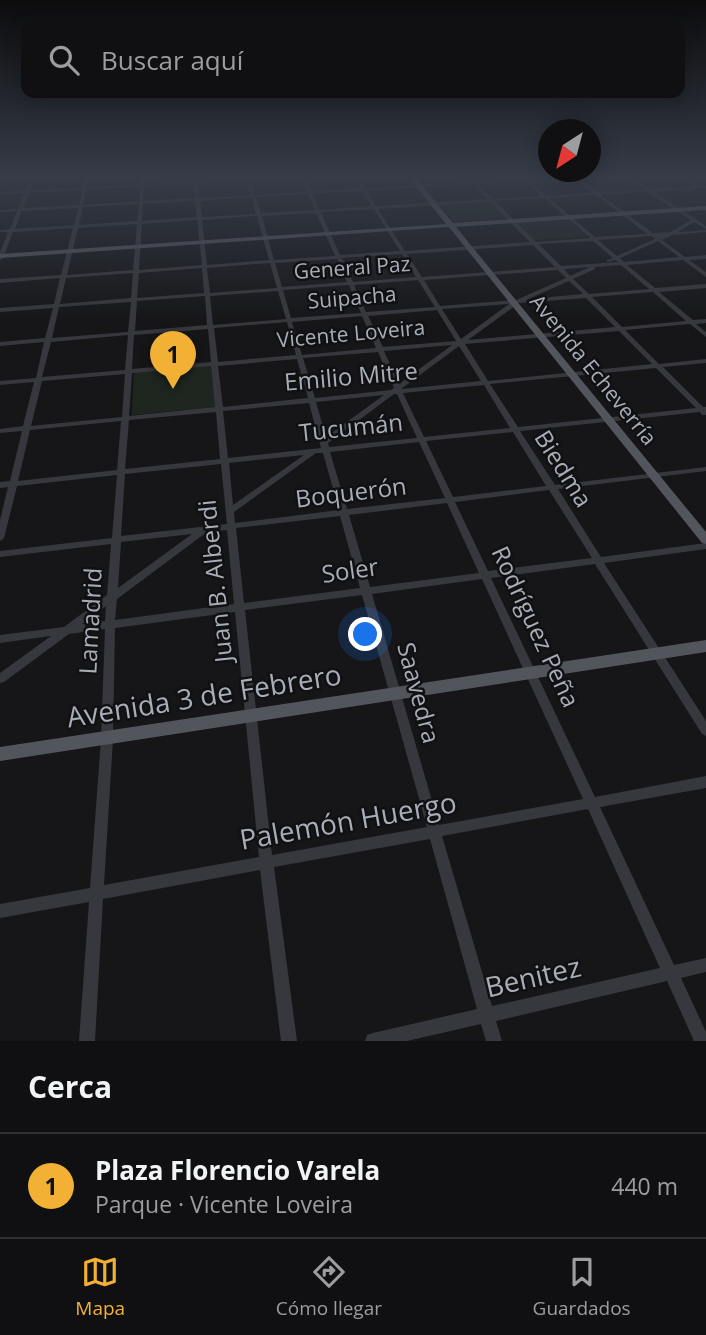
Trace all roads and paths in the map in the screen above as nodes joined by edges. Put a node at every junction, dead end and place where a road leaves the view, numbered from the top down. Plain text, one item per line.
1 (13, 225) edge
2 (98, 225) edge
3 (139, 225) edge
4 (200, 225) edge
5 (262, 225) edge
6 (324, 225) edge
7 (385, 225) edge
8 (450, 225) junction
9 (455, 225) edge
10 (516, 225) edge
11 (576, 225) edge
12 (638, 225) edge
13 (686, 225) edge
14 (76, 226) junction
15 (388, 229) junction
16 (11, 230) junction
17 (706, 230) edge
18 (0, 231) edge
19 (328, 233) junction
20 (670, 234) junction
21 (651, 235) junction
22 (266, 237) junction
23 (594, 239) junction
24 (658, 240) junction
25 (201, 242) junction
26 (534, 243) junction
27 (137, 246) junction
28 (469, 248) junction
29 (69, 250) junction
30 (403, 252) junction
31 (1, 255) edge
32 (339, 257) junction
33 (706, 257) edge
34 (684, 258) junction
35 (619, 260) junction
36 (272, 262) junction
37 (601, 264) junction
38 (204, 267) junction
39 (558, 268) junction
40 (135, 272) junction
41 (490, 273) junction
42 (706, 275) edge
43 (63, 277) junction
44 (569, 278) junction
45 (420, 279) junction
46 (0, 281) edge
47 (352, 284) junction
48 (706, 286) edge
49 (279, 289) junction
50 (654, 291) junction
51 (207, 295) junction
52 (586, 296) junction
53 (133, 300) junction
54 (515, 302) junction
55 (56, 306) junction
56 (438, 308) junction
57 (0, 310) edge
58 (366, 314) junction
59 (288, 321) junction
60 (706, 321) edge
61 (691, 322) junction
62 (211, 327) junction
63 (619, 328) junction
64 (132, 333) junction
65 (540, 335) junction
66 (706, 335) edge
67 (48, 340) junction
68 (460, 342) junction
69 (0, 344) edge
70 (382, 349) junction
71 (299, 356) junction
72 (706, 362) edge
73 (216, 364) junction
74 (657, 366) junction
75 (128, 372) junction
76 (572, 374) junction
77 (39, 380) junction
78 (0, 383) edge
79 (485, 383) junction
80 (397, 391) junction
81 (312, 400) junction
82 (221, 408) junction
83 (705, 411) edge
84 (125, 419) junction
85 (608, 420) junction
86 (26, 428) junction
87 (0, 430) edge
88 (516, 430) junction
89 (424, 440) junction
90 (321, 448) junction
91 (225, 460) junction
92 (706, 470) edge
93 (122, 471) junction
94 (654, 476) junction
95 (13, 484) junction
96 (0, 485) edge
97 (552, 488) junction
98 (452, 501) junction
99 (230, 511) junction
100 (345, 513) junction
101 (232, 526) junction
102 (207, 528) junction
103 (0, 538) edge
104 (117, 540) junction
105 (706, 540) edge
106 (706, 546) edge
107 (0, 554) edge
108 (598, 560) junction
109 (486, 574) junction
110 (366, 590) junction
111 (114, 596) junction
112 (240, 607) junction
113 (110, 625) junction
114 (65, 631) junction
115 (0, 639) edge
116 (706, 646) edge
117 (656, 653) junction
118 (531, 672) junction
119 (0, 679) edge
120 (395, 693) junction
121 (251, 716) junction
122 (706, 731) edge
123 (107, 739) junction
124 (0, 754) edge
125 (706, 782) edge
126 (591, 803) junction
127 (432, 831) junction
128 (266, 861) junction
129 (97, 893) junction
130 (0, 911) edge
131 (706, 965) edge
132 (671, 972) junction
133 (486, 1015) junction
134 (87, 1041) edge
135 (289, 1041) edge
136 (373, 1041) edge
137 (494, 1041) edge
138 (702, 1041) edge

1 - 16 street
2 - 14 street
3 - 27 street, Lamadrid
4 - 25 street, Juan B. Alberdi
5 - 22 street, Saavedra
6 - 19 street, Rodríguez Peña
7 - 15 street, Biedma
8 - 9 main road
8 - 15 main road
8 - 28 main road, Avenida Echeverría
10 - 26 street
11 - 23 street
12 - 21 street
13 - 20 street
14 - 16 street
14 - 29 street
15 - 19 main road
15 - 30 street, Biedma
16 - 18 street
16 - 31 street
17 - 20 street
19 - 22 main road
19 - 32 street, Rodríguez Peña
20 - 21 street
20 - 24 street
21 - 23 street
21 - 24 street
22 - 25 main road
22 - 36 street, Saavedra
23 - 26 street
23 - 35 street
24 - 34 street
24 - 35 street
25 - 27 main road
25 - 38 street, Juan B. Alberdi
26 - 28 street
26 - 39 street
27 - 29 main road
27 - 40 street, Lamadrid
28 - 30 street
28 - 41 main road, Avenida Echeverría
29 - 31 main road
29 - 43 street
30 - 32 street
30 - 45 street, Biedma
32 - 36 street
32 - 47 street, Rodríguez Peña
33 - 34 street, General Paz
34 - 35 street, General Paz
34 - 42 street
35 - 37 street, General Paz
35 - 50 street
36 - 38 street
36 - 49 street, Saavedra
37 - 39 street, General Paz
37 - 44 street
38 - 40 street
38 - 51 street, Juan B. Alberdi
39 - 41 street, General Paz
39 - 44 street
40 - 43 street
40 - 53 street, Lamadrid
41 - 45 street, General Paz
41 - 54 main road, Avenida Echeverría
43 - 46 street
43 - 55 street
44 - 52 street
44 - 54 street
45 - 47 street, General Paz
45 - 56 street, Biedma
47 - 49 street, General Paz
47 - 58 street, Rodríguez Peña
48 - 50 street, Suipacha
49 - 51 street, General Paz
49 - 59 street, Saavedra
50 - 52 street, Suipacha
50 - 61 street
51 - 53 street, General Paz
51 - 62 street, Juan B. Alberdi
52 - 54 street, Suipacha
52 - 63 street
53 - 55 street, General Paz
53 - 64 street, Lamadrid
54 - 56 street, Suipacha
54 - 65 main road, Avenida Echeverría
54 - 68 street
55 - 57 street, General Paz
55 - 67 street
56 - 58 street, Suipacha
56 - 68 street, Biedma
58 - 59 street, Suipacha
58 - 70 street, Rodríguez Peña
59 - 62 street, Suipacha
59 - 71 street, Saavedra
60 - 61 street, Vicente Loveira
61 - 63 street, Vicente Loveira
61 - 66 street
62 - 64 street, Suipacha
62 - 73 street, Juan B. Alberdi
63 - 65 street, Vicente Loveira
63 - 74 street
64 - 67 street, Suipacha
64 - 75 street, Lamadrid
65 - 68 street, Vicente Loveira
65 - 76 main road, Avenida Echeverría
67 - 69 street, Suipacha
67 - 77 street
68 - 70 street, Vicente Loveira
68 - 79 street, Biedma
68 - 80 street
70 - 71 street, Vicente Loveira
70 - 80 street, Rodríguez Peña
71 - 73 street, Vicente Loveira
71 - 81 street, Saavedra
72 - 74 street, Emilio Mitre
73 - 75 street, Vicente Loveira
73 - 82 street, Juan B. Alberdi
74 - 76 street, Emilio Mitre
74 - 83 street
75 - 77 street, Vicente Loveira
75 - 84 street, Lamadrid
76 - 79 street, Emilio Mitre
76 - 85 main road, Avenida Echeverría
77 - 78 street, Vicente Loveira
77 - 86 street
79 - 80 street, Emilio Mitre
79 - 88 street, Biedma
80 - 81 street, Emilio Mitre
80 - 89 street, Rodríguez Peña
80 - 90 street
81 - 82 street, Emilio Mitre
81 - 90 street, Saavedra
82 - 84 street, Emilio Mitre
82 - 91 street, Juan B. Alberdi
83 - 85 street, Tucumán
84 - 86 street, Emilio Mitre
84 - 93 street, Lamadrid
85 - 88 street, Tucumán
85 - 94 main road, Avenida Echeverría
86 - 87 street, Emilio Mitre
86 - 95 street
88 - 89 street, Tucumán
88 - 97 street, Biedma
89 - 90 street, Tucumán
89 - 98 street, Rodríguez Peña
90 - 91 street, Tucumán
90 - 99 street
90 - 100 street, Saavedra
91 - 93 street, Tucumán
91 - 99 street, Juan B. Alberdi
92 - 94 street, Boquerón
93 - 95 street, Tucumán
93 - 104 street, Lamadrid
94 - 97 street, Boquerón
94 - 105 main road, Avenida Echeverría
95 - 96 street, Tucumán
95 - 103 street
97 - 98 street, Boquerón
97 - 108 street, Biedma
98 - 100 street, Boquerón
98 - 109 street, Rodríguez Peña
99 - 101 street, Juan B. Alberdi
100 - 101 street, Boquerón
100 - 110 street, Saavedra
101 - 102 street, Boquerón
101 - 112 street, Juan B. Alberdi
102 - 104 street, Boquerón
102 - 111 street
104 - 107 street, Boquerón
104 - 111 street, Lamadrid
106 - 108 street, Soler
108 - 109 street, Soler
108 - 117 street, Biedma
109 - 110 street, Soler
109 - 118 street, Rodríguez Peña
110 - 112 street, Soler
110 - 120 street, Saavedra
111 - 113 street, Lamadrid
111 - 114 street
112 - 113 street, Soler
112 - 121 street, Juan B. Alberdi
113 - 114 street, Soler
113 - 123 street, Lamadrid
114 - 115 street, Soler
114 - 119 street
116 - 117 main road, Avenida 3 de Febrero
117 - 118 main road, Avenida 3 de Febrero
117 - 122 street, Biedma
118 - 120 main road, Avenida 3 de Febrero
118 - 126 street, Rodríguez Peña
120 - 121 main road, Avenida 3 de Febrero
120 - 127 street, Saavedra
121 - 123 main road, Avenida 3 de Febrero
121 - 128 street, Juan B. Alberdi
123 - 124 main road, Avenida 3 de Febrero
123 - 129 street, Lamadrid
125 - 126 street, Palemón Huergo
126 - 127 street, Palemón Huergo
126 - 132 street, Rodríguez Peña
127 - 128 street, Palemón Huergo
127 - 133 street, Saavedra
128 - 129 street, Palemón Huergo
128 - 135 street, Juan B. Alberdi
129 - 130 street, Palemón Huergo
129 - 134 street, Lamadrid
131 - 132 street, Benitez
132 - 133 street, Benitez
132 - 138 street, Rodríguez Peña
133 - 136 street, Benitez
133 - 137 street, Saavedra

